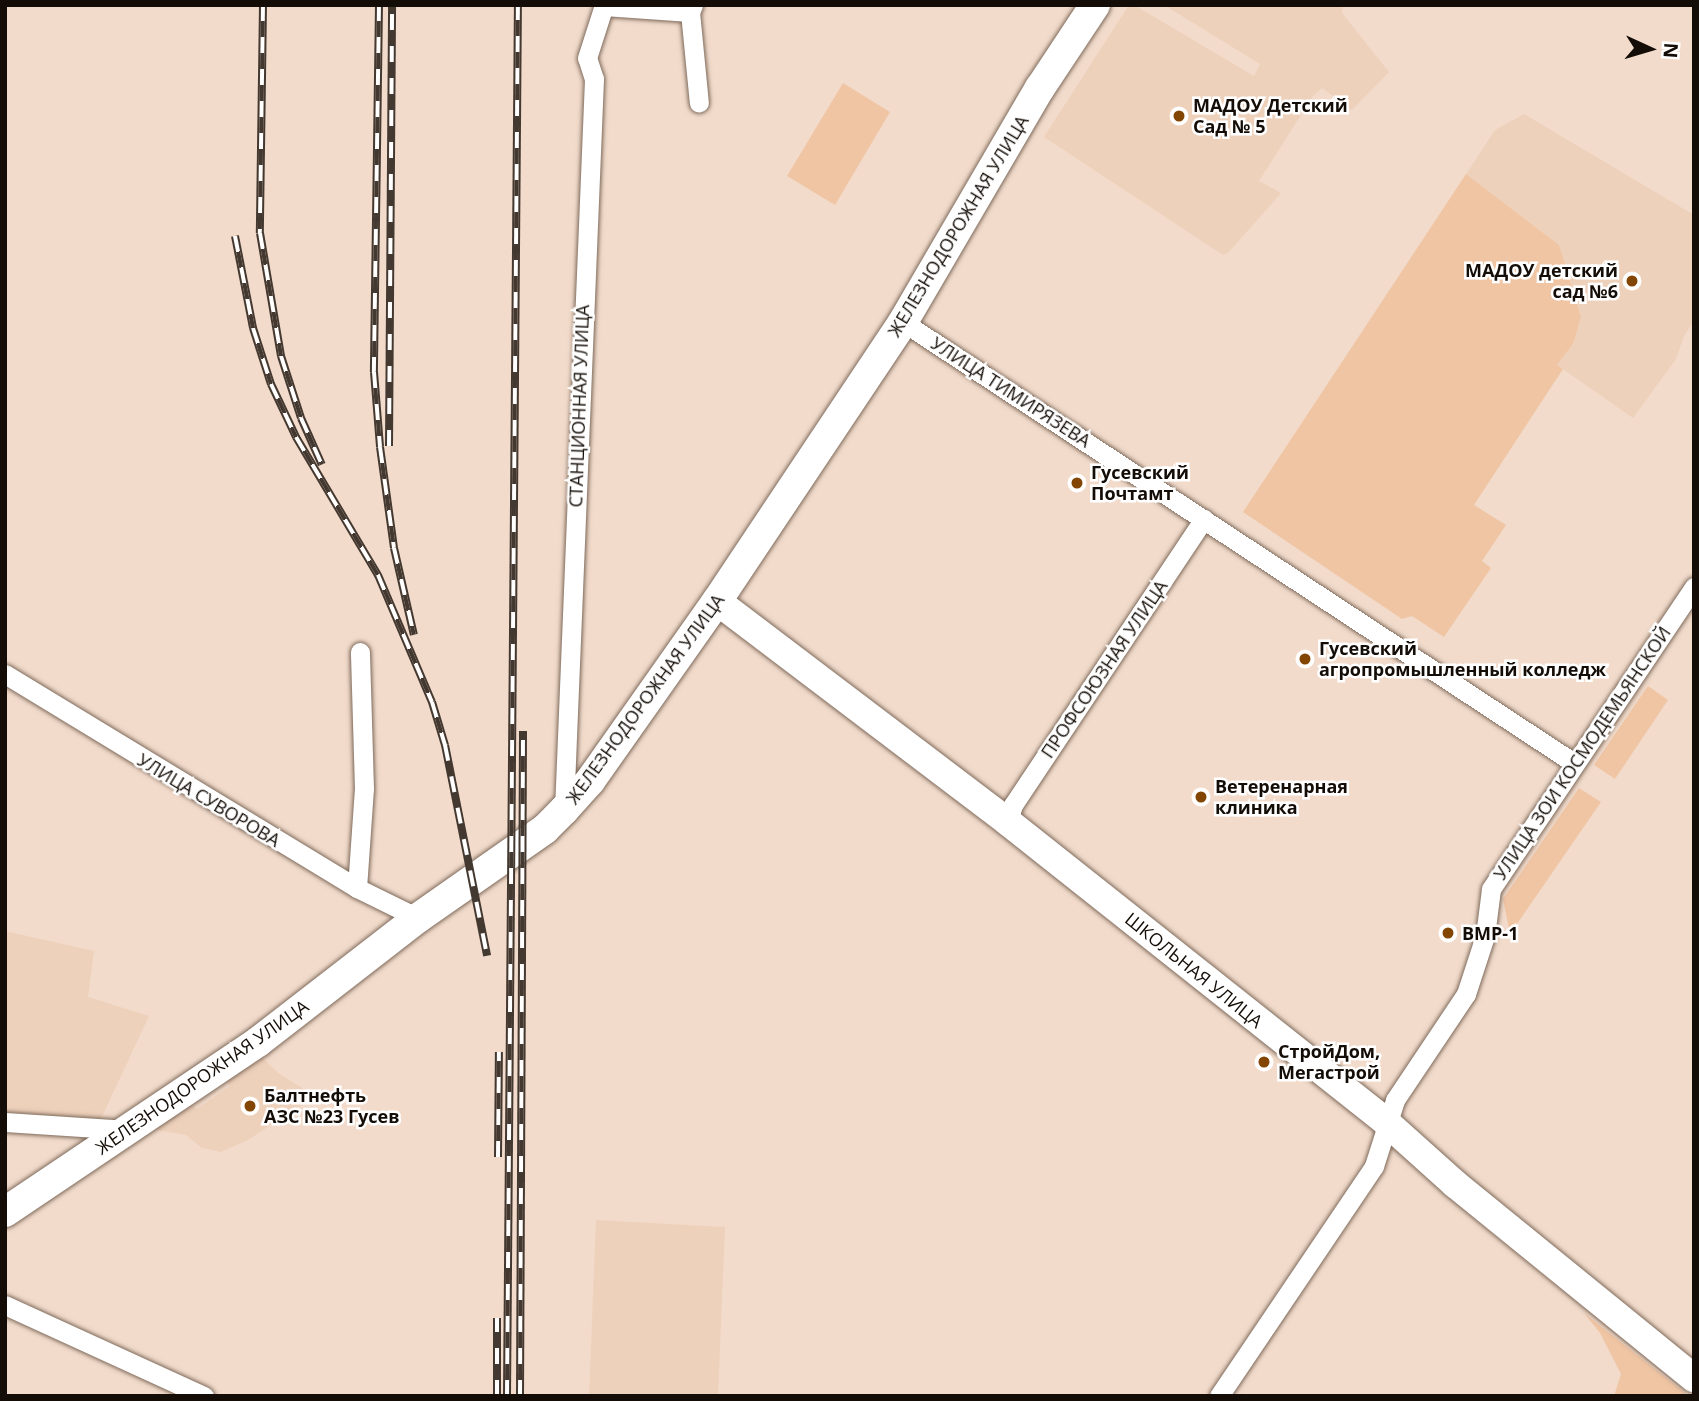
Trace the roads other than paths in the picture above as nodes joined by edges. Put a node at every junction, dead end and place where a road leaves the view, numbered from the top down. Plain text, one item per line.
1 (1095, 5) edge
2 (604, 6) edge
3 (692, 9) edge
4 (699, 103) dead end
5 (903, 322) junction
6 (1204, 519) junction
7 (1694, 587) edge
8 (717, 601) junction
9 (360, 652) dead end
10 (5, 674) edge
11 (1574, 763) junction
12 (564, 810) junction
13 (1008, 822) junction
14 (356, 888) junction
15 (418, 918) junction
16 (5, 1122) edge
17 (1386, 1122) junction
18 (129, 1130) junction
19 (5, 1212) edge
20 (5, 1306) edge
21 (1694, 1378) edge
22 (204, 1396) edge
23 (1219, 1396) edge

1 - 5 main road, ЖЕЛЕЗНОДОРОЖНАЯ УЛИЦА
2 - 3 street
2 - 12 street, СТАНЦИОННАЯ УЛИЦА
3 - 4 street
5 - 6 street, УЛИЦА ТИМИРЯЗЕВА
5 - 8 main road, ЖЕЛЕЗНОДОРОЖНАЯ УЛИЦА
6 - 11 street, УЛИЦА ТИМИРЯЗЕВА
6 - 13 street, ПРОФСОЮЗНАЯ УЛИЦА
7 - 11 street, УЛИЦА ЗОИ КОСМОДЕМЬЯНСКОЙ
8 - 12 main road, ЖЕЛЕЗНОДОРОЖНАЯ УЛИЦА
8 - 13 main road, ШКОЛЬНАЯ УЛИЦА
9 - 14 street
10 - 14 street, УЛИЦА СУВОРОВА
11 - 17 street, УЛИЦА ЗОИ КОСМОДЕМЬЯНСКОЙ
12 - 15 main road, ЖЕЛЕЗНОДОРОЖНАЯ УЛИЦА
13 - 17 main road, ШКОЛЬНАЯ УЛИЦА
14 - 15 street, УЛИЦА СУВОРОВА
15 - 18 main road, ЖЕЛЕЗНОДОРОЖНАЯ УЛИЦА
16 - 18 street
17 - 21 main road, ШКОЛЬНАЯ УЛИЦА
17 - 23 street, УЛИЦА ЗОИ КОСМОДЕМЬЯНСКОЙ
18 - 19 main road, ЖЕЛЕЗНОДОРОЖНАЯ УЛИЦА
20 - 22 street

